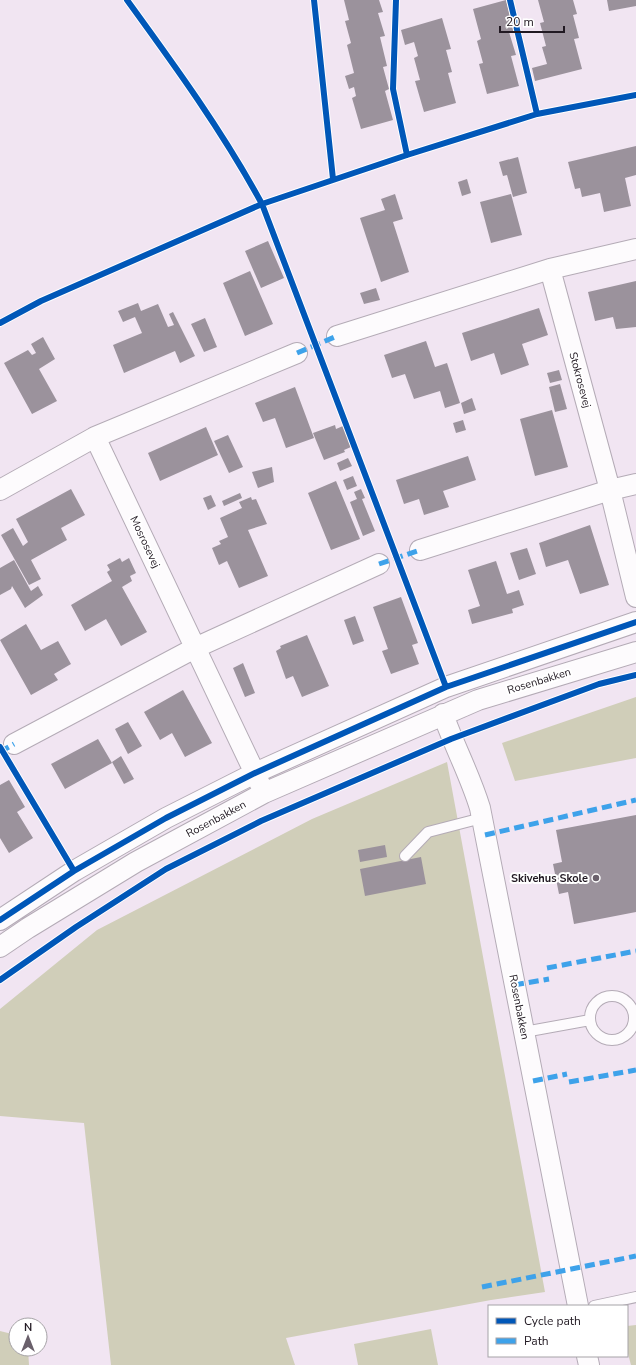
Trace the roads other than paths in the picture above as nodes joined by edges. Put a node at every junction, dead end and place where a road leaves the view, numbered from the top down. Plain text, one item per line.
1 (636, 249) edge
2 (550, 269) junction
3 (337, 336) dead end
4 (297, 353) dead end
5 (95, 437) junction
6 (636, 484) edge
7 (0, 490) edge
8 (610, 490) junction
9 (420, 550) dead end
10 (378, 564) dead end
11 (636, 597) edge
12 (636, 622) edge
13 (195, 648) junction
14 (636, 652) edge
15 (443, 714) junction
16 (14, 744) dead end
17 (255, 773) junction
18 (264, 793) junction
19 (482, 818) junction
20 (406, 856) dead end
21 (0, 920) edge
22 (0, 947) edge
23 (590, 1020) junction
24 (524, 1032) junction
25 (636, 1297) edge
26 (578, 1305) edge
27 (599, 1305) edge

1 - 2 street
2 - 3 street
2 - 8 street, Stokrosevej
4 - 5 street
5 - 7 street
5 - 13 street, Mosrosevej
6 - 8 street
8 - 9 street
8 - 11 street, Stokrosevej
10 - 13 street
12 - 17 street
13 - 16 street
13 - 17 street, Mosrosevej
14 - 15 street, Rosenbakken
15 - 18 street, Rosenbakken
15 - 19 street, Rosenbakken
17 - 18 street, Mosrosevej
17 - 21 street
18 - 22 street, Rosenbakken
19 - 20 lane
19 - 24 street, Rosenbakken
23 - 23 lane
23 - 24 lane
24 - 26 street, Rosenbakken
25 - 27 lane

